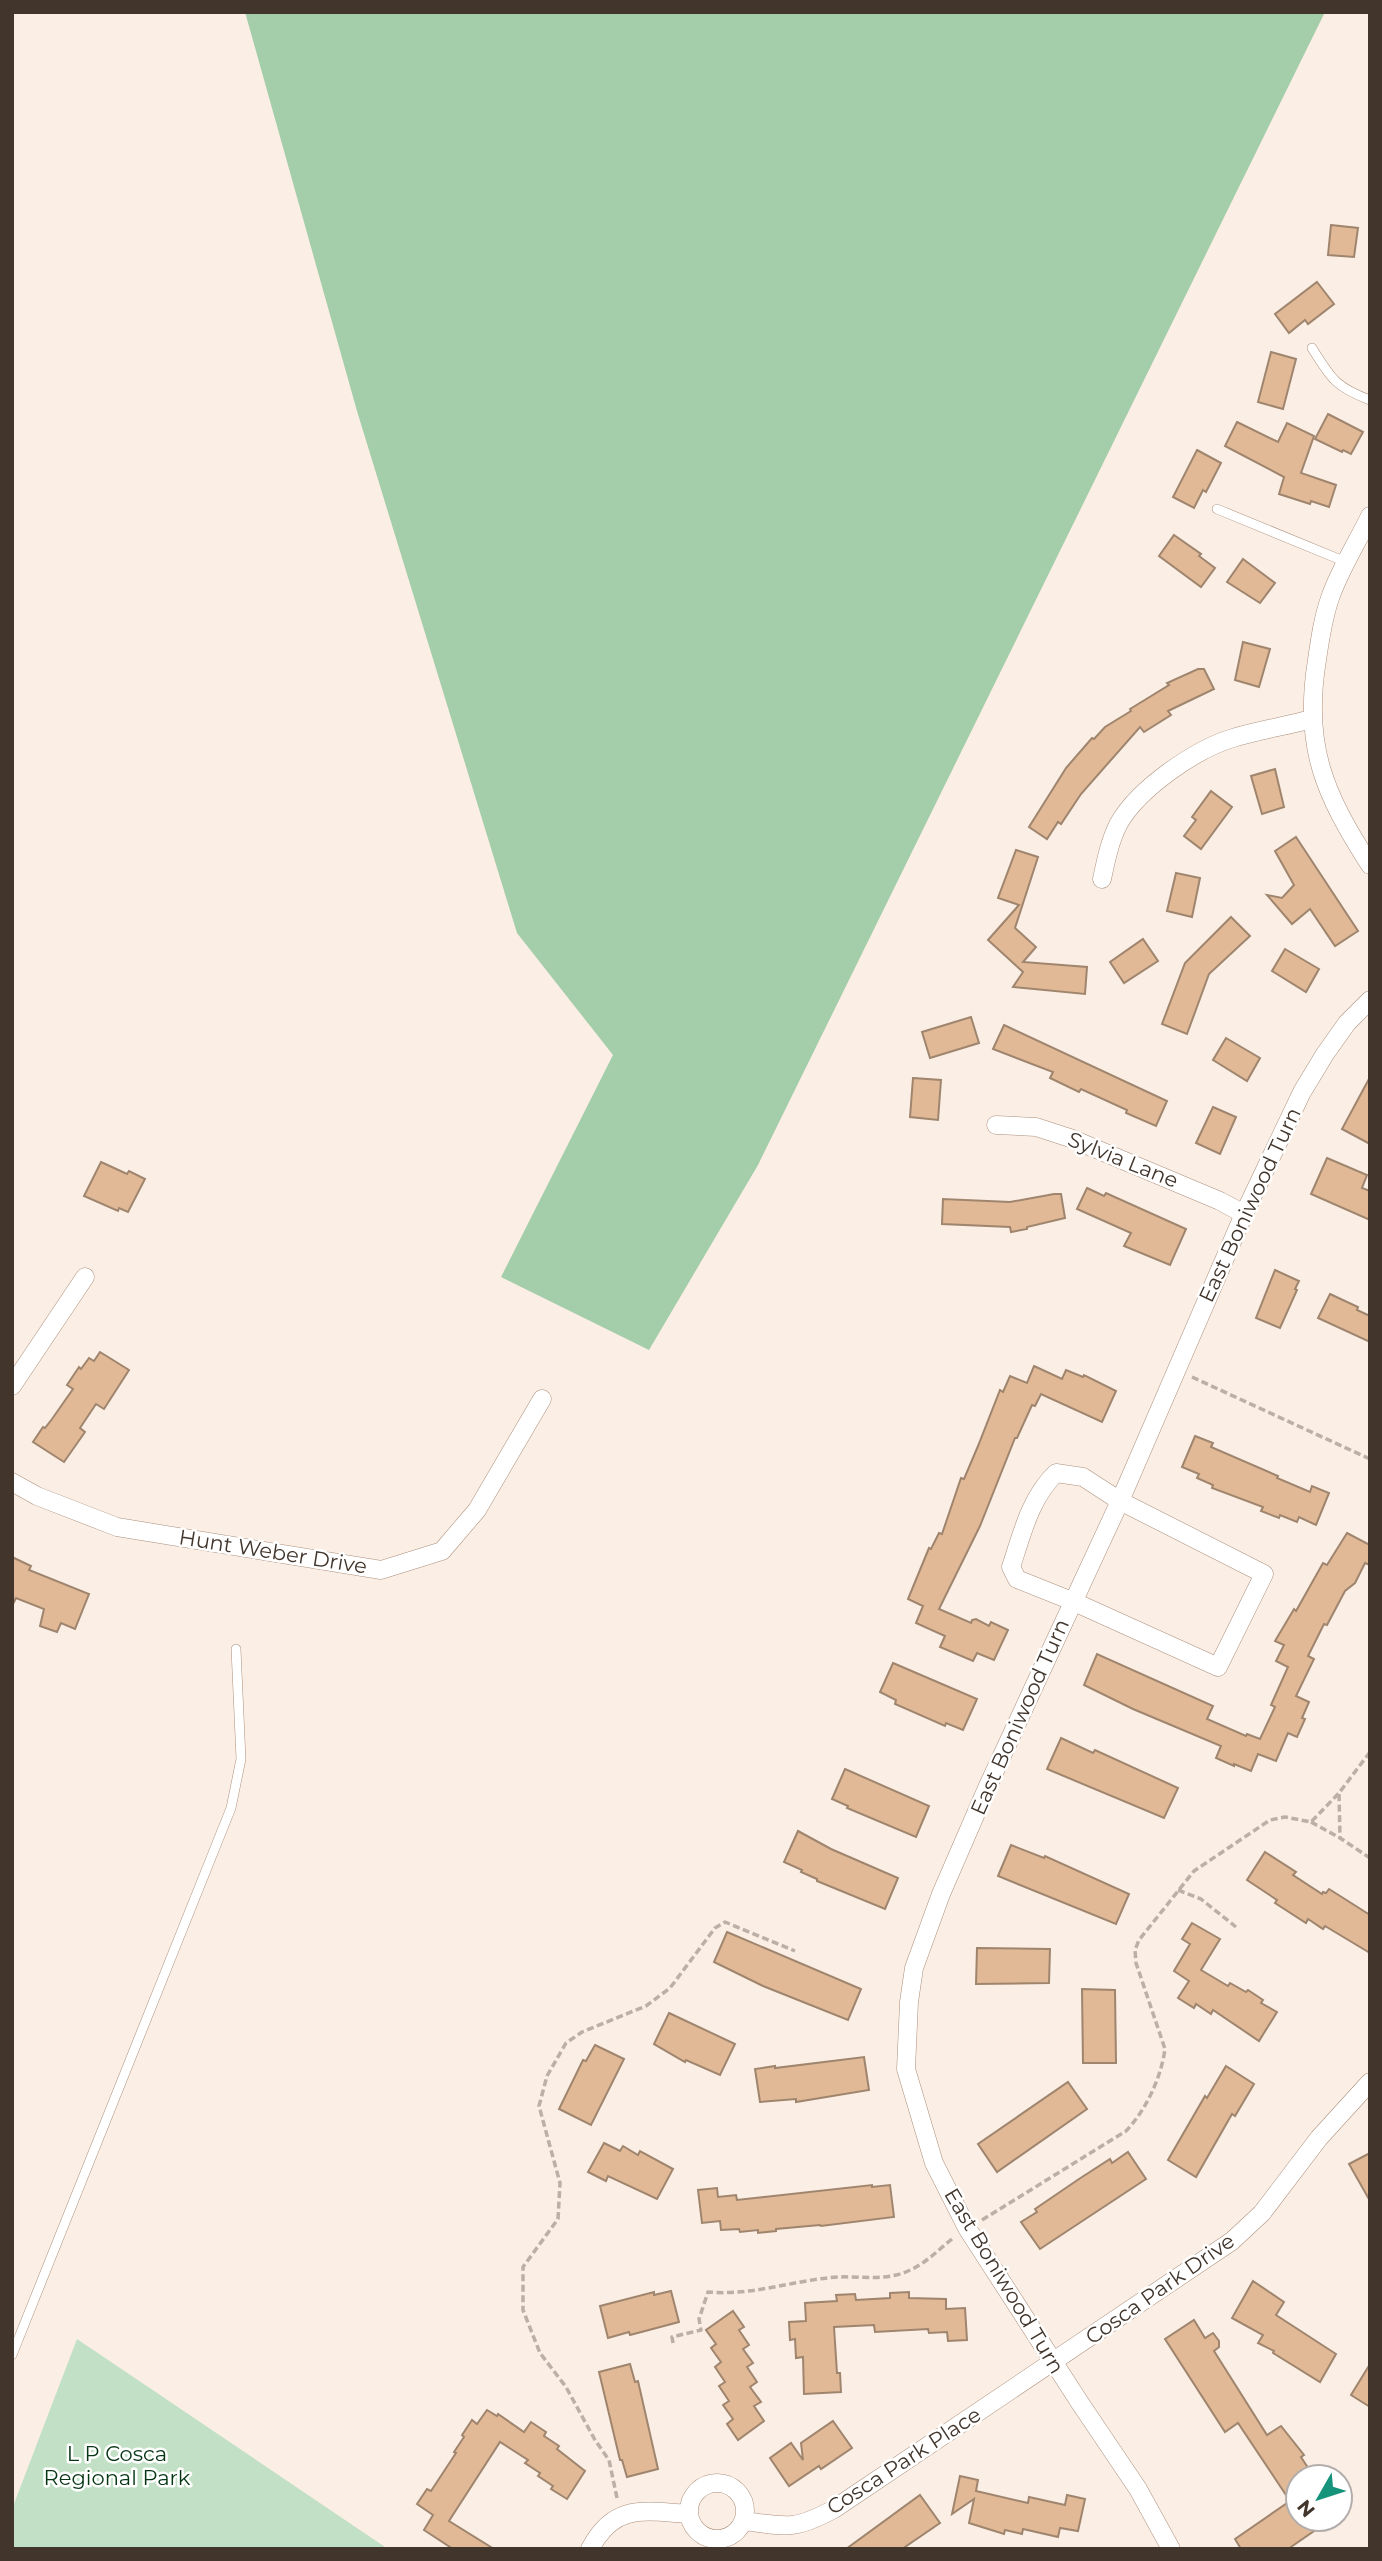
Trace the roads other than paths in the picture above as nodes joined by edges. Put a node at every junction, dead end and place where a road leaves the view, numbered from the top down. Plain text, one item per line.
1 (1311, 348) dead end
2 (1370, 400) edge
3 (1217, 509) dead end
4 (1370, 516) edge
5 (1346, 562) junction
6 (1312, 719) junction
7 (1370, 865) edge
8 (1102, 879) dead end
9 (1370, 1000) edge
10 (996, 1125) dead end
11 (1244, 1214) junction
12 (85, 1277) dead end
13 (12, 1385) edge
14 (542, 1399) dead end
15 (12, 1482) edge
16 (1120, 1501) junction
17 (1072, 1601) junction
18 (236, 1649) dead end
19 (1370, 2082) edge
20 (12, 2355) edge
21 (1054, 2363) junction
22 (688, 2514) junction
23 (744, 2521) junction
24 (590, 2549) edge
25 (1171, 2549) edge

1 - 2 lane
3 - 5 lane
4 - 5 street
5 - 6 street
6 - 7 street
6 - 8 street
9 - 11 street, East Boniwood Turn
10 - 11 street, Sylvia Lane
11 - 16 street, East Boniwood Turn
12 - 13 street
14 - 15 street, Hunt Weber Drive
16 - 17 street, East Boniwood Turn
16 - 17 street
16 - 17 street, East Boniwood Turn
17 - 21 street, East Boniwood Turn
18 - 20 lane
19 - 21 street, Cosca Park Drive
21 - 23 street, Cosca Park Place
21 - 25 street, East Boniwood Turn
22 - 23 street
22 - 23 street
22 - 24 street

